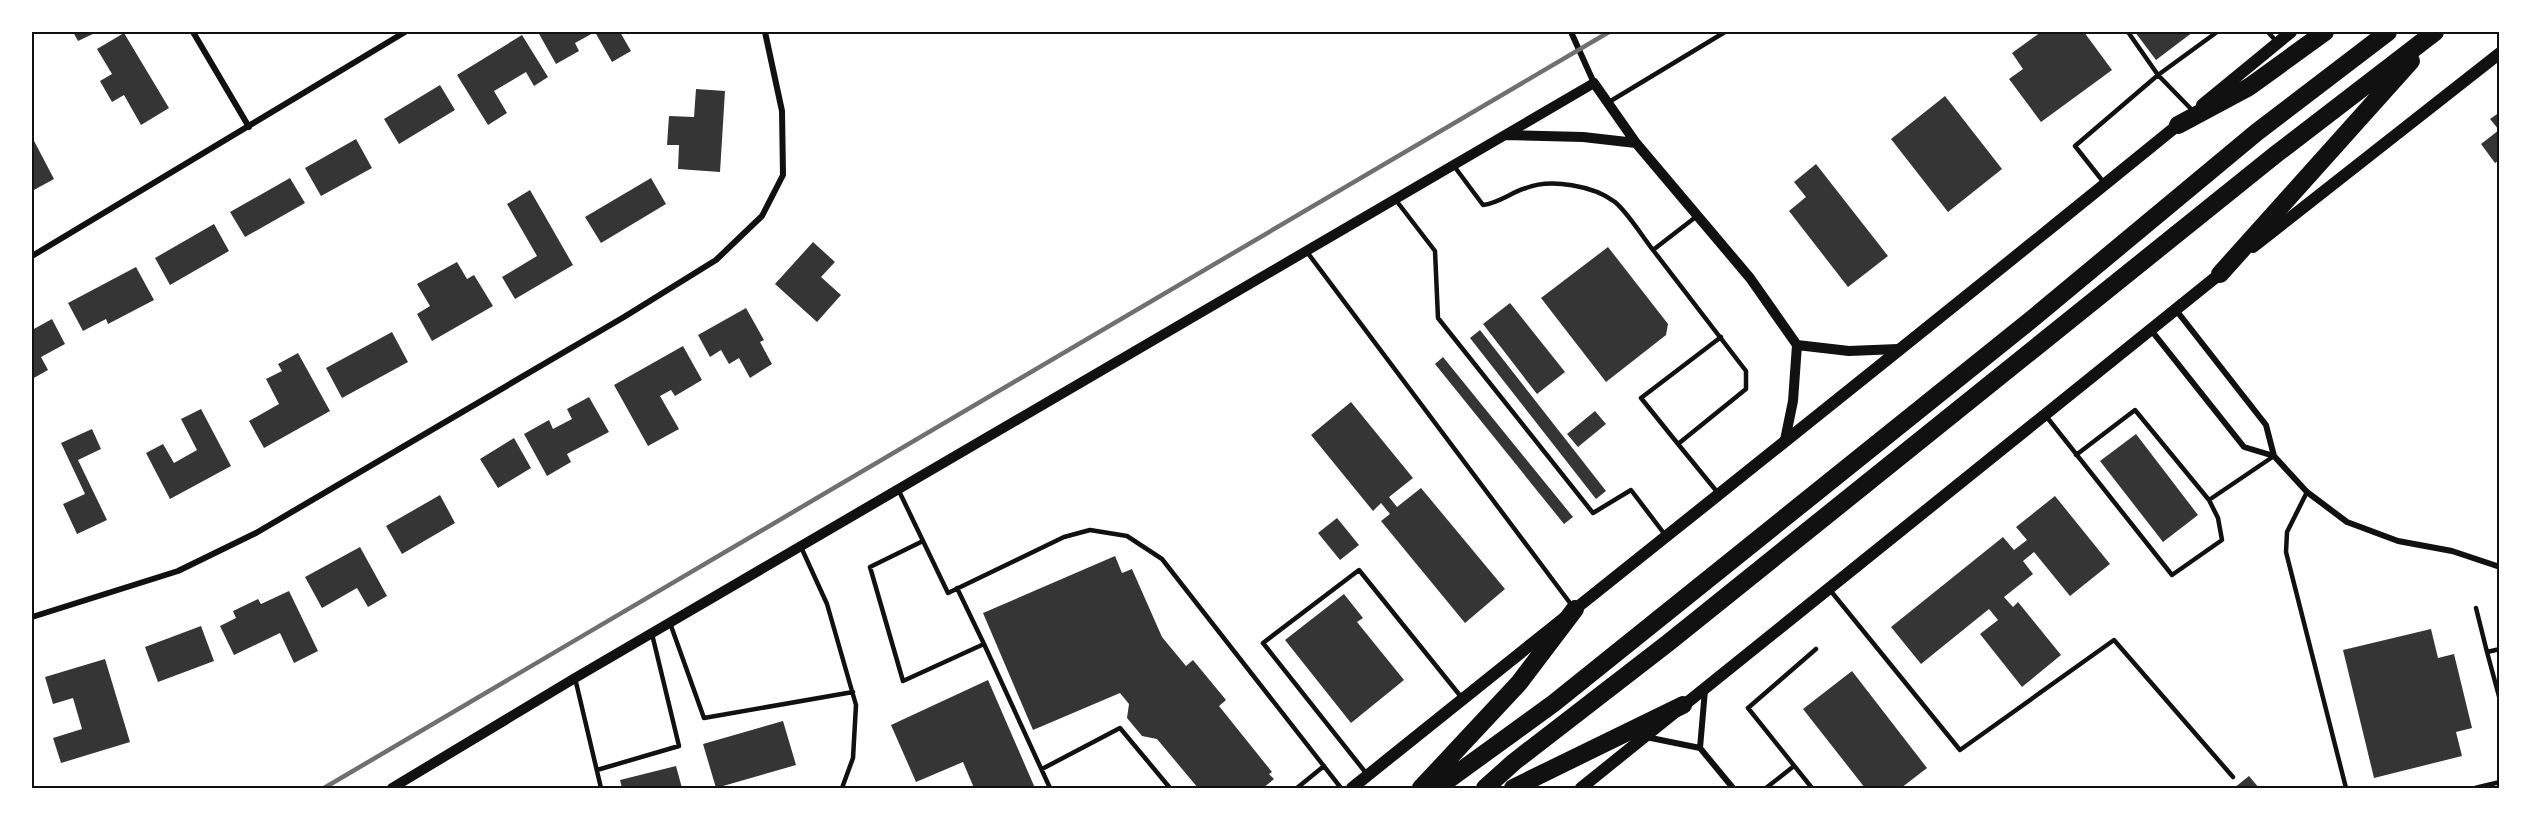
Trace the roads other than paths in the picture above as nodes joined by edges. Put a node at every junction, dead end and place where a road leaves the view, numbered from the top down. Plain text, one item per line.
1 (193, 32) edge
2 (405, 32) edge
3 (765, 32) edge
4 (1571, 32) edge
5 (1725, 32) edge
6 (2128, 32) edge
7 (2217, 32) edge
8 (2268, 32) edge
9 (2291, 32) edge
10 (2325, 32) edge
11 (2388, 32) edge
12 (2436, 32) edge
13 (2278, 43) junction
14 (2499, 53) edge
15 (2158, 75) junction
16 (1594, 83) junction
17 (1607, 103) junction
18 (2194, 112) junction
19 (2178, 125) junction
20 (249, 127) junction
21 (1505, 135) junction
22 (1636, 143) junction
23 (1453, 165) junction
24 (2106, 186) junction
25 (1395, 199) junction
26 (1697, 216) junction
27 (1653, 250) junction
28 (1306, 251) junction
29 (32, 256) edge
30 (2220, 274) junction
31 (2176, 310) junction
32 (2151, 330) junction
33 (1721, 337) junction
34 (1797, 345) junction
35 (1898, 349) junction
36 (2046, 415) junction
37 (1785, 440) junction
38 (1678, 444) junction
39 (2076, 455) junction
40 (2274, 456) junction
41 (898, 490) junction
42 (2307, 492) junction
43 (1718, 493) junction
44 (2209, 500) junction
45 (1666, 536) junction
46 (922, 541) junction
47 (801, 547) junction
48 (2499, 567) edge
49 (957, 588) junction
50 (1829, 588) junction
51 (2476, 608) dead end
52 (1575, 609) junction
53 (32, 617) edge
54 (670, 623) junction
55 (652, 634) junction
56 (984, 644) junction
57 (1816, 649) dead end
58 (2499, 649) edge
59 (2487, 652) junction
60 (575, 678) junction
61 (1705, 688) junction
62 (853, 692) junction
63 (1462, 698) junction
64 (2499, 700) edge
65 (1683, 705) junction
66 (1646, 736) junction
67 (1700, 748) junction
68 (1324, 766) junction
69 (1794, 766) junction
70 (1042, 769) junction
71 (597, 770) junction
72 (1368, 775) junction
73 (2233, 777) dead end
74 (2499, 782) edge
75 (392, 789) edge
76 (601, 789) edge
77 (842, 789) edge
78 (1050, 789) edge
79 (1170, 789) edge
80 (1297, 789) edge
81 (1341, 789) edge
82 (1352, 789) edge
83 (1421, 789) edge
84 (1437, 789) edge
85 (1485, 789) edge
86 (1513, 789) edge
87 (1581, 789) edge
88 (1733, 789) edge
89 (1766, 789) edge
90 (1812, 789) edge
91 (2346, 789) edge
92 (2475, 789) edge

1 - 20 street
2 - 20 street
3 - 53 street
4 - 16 street
5 - 17 lane
6 - 15 lane
7 - 15 lane
8 - 13 lane
9 - 13 main road
10 - 19 highway
11 - 84 highway
12 - 30 highway
12 - 85 highway
13 - 18 main road
14 - 30 main road
15 - 18 lane
15 - 24 lane
16 - 17 street
16 - 21 street
17 - 22 street
18 - 19 main road
19 - 24 main road
20 - 29 street
21 - 22 street
21 - 23 street
22 - 26 street
23 - 25 street
23 - 27 lane
24 - 35 main road
25 - 28 street
25 - 45 lane
26 - 27 lane
26 - 34 street
27 - 33 lane
28 - 41 street
28 - 52 lane
30 - 31 main road
31 - 32 main road
31 - 40 street
32 - 36 main road
32 - 40 street
33 - 38 lane
33 - 38 lane
34 - 35 street
34 - 37 street
35 - 37 main road
36 - 39 lane
36 - 50 main road
37 - 43 main road
38 - 43 lane
39 - 44 lane
39 - 44 lane
40 - 42 street
40 - 44 lane
41 - 46 lane
41 - 47 street
42 - 48 street
42 - 91 lane
43 - 45 main road
45 - 52 main road
46 - 49 lane
46 - 56 lane
47 - 54 street
47 - 62 lane
49 - 56 lane
49 - 68 lane
50 - 61 main road
50 - 73 lane
51 - 59 lane
52 - 63 main road
52 - 83 highway
54 - 55 street
54 - 62 lane
55 - 60 street
55 - 71 lane
56 - 70 lane
57 - 69 lane
58 - 59 lane
59 - 64 lane
60 - 71 lane
60 - 75 street
61 - 65 main road
61 - 67 street
62 - 77 lane
63 - 72 main road
63 - 72 lane
65 - 66 main road
65 - 86 highway
66 - 67 street
66 - 87 main road
67 - 88 street
68 - 80 lane
68 - 81 lane
69 - 89 lane
69 - 90 lane
70 - 78 lane
70 - 79 lane
71 - 76 lane
72 - 82 main road
74 - 92 lane

